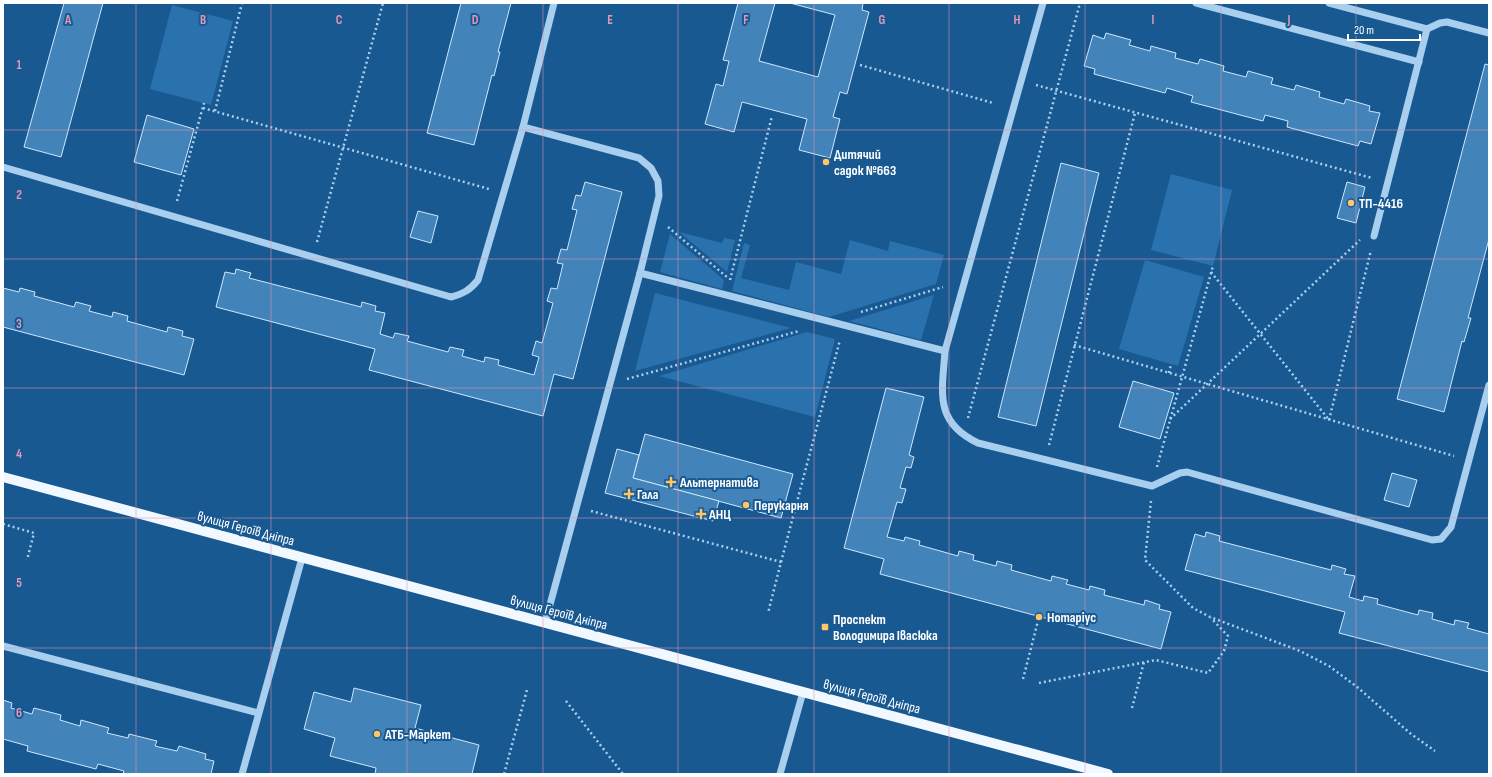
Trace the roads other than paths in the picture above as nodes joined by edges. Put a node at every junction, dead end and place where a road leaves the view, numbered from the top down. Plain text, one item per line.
1 (554, 3) edge
2 (1043, 3) edge
3 (1196, 3) edge
4 (1329, 3) edge
5 (1428, 29) junction
6 (1489, 33) edge
7 (1419, 62) junction
8 (523, 127) junction
9 (3, 167) edge
10 (1374, 236) road end
11 (640, 273) junction
12 (945, 351) junction
13 (1489, 385) edge
14 (3, 477) edge
15 (302, 558) junction
16 (545, 623) junction
17 (3, 646) edge
18 (803, 692) junction
19 (258, 713) junction
20 (242, 774) edge
21 (780, 774) edge
22 (1108, 774) edge

1 - 8 lane
2 - 12 lane
3 - 7 lane
4 - 5 lane
5 - 6 lane
5 - 7 lane
7 - 10 lane
8 - 9 lane
8 - 11 lane
11 - 12 lane
11 - 16 lane
12 - 13 lane
14 - 15 main road, вулиця Героїв Дніпра
15 - 16 main road, вулиця Героїв Дніпра
15 - 19 lane
16 - 18 main road, вулиця Героїв Дніпра
17 - 19 lane
18 - 21 lane
18 - 22 main road, вулиця Героїв Дніпра
19 - 20 lane

